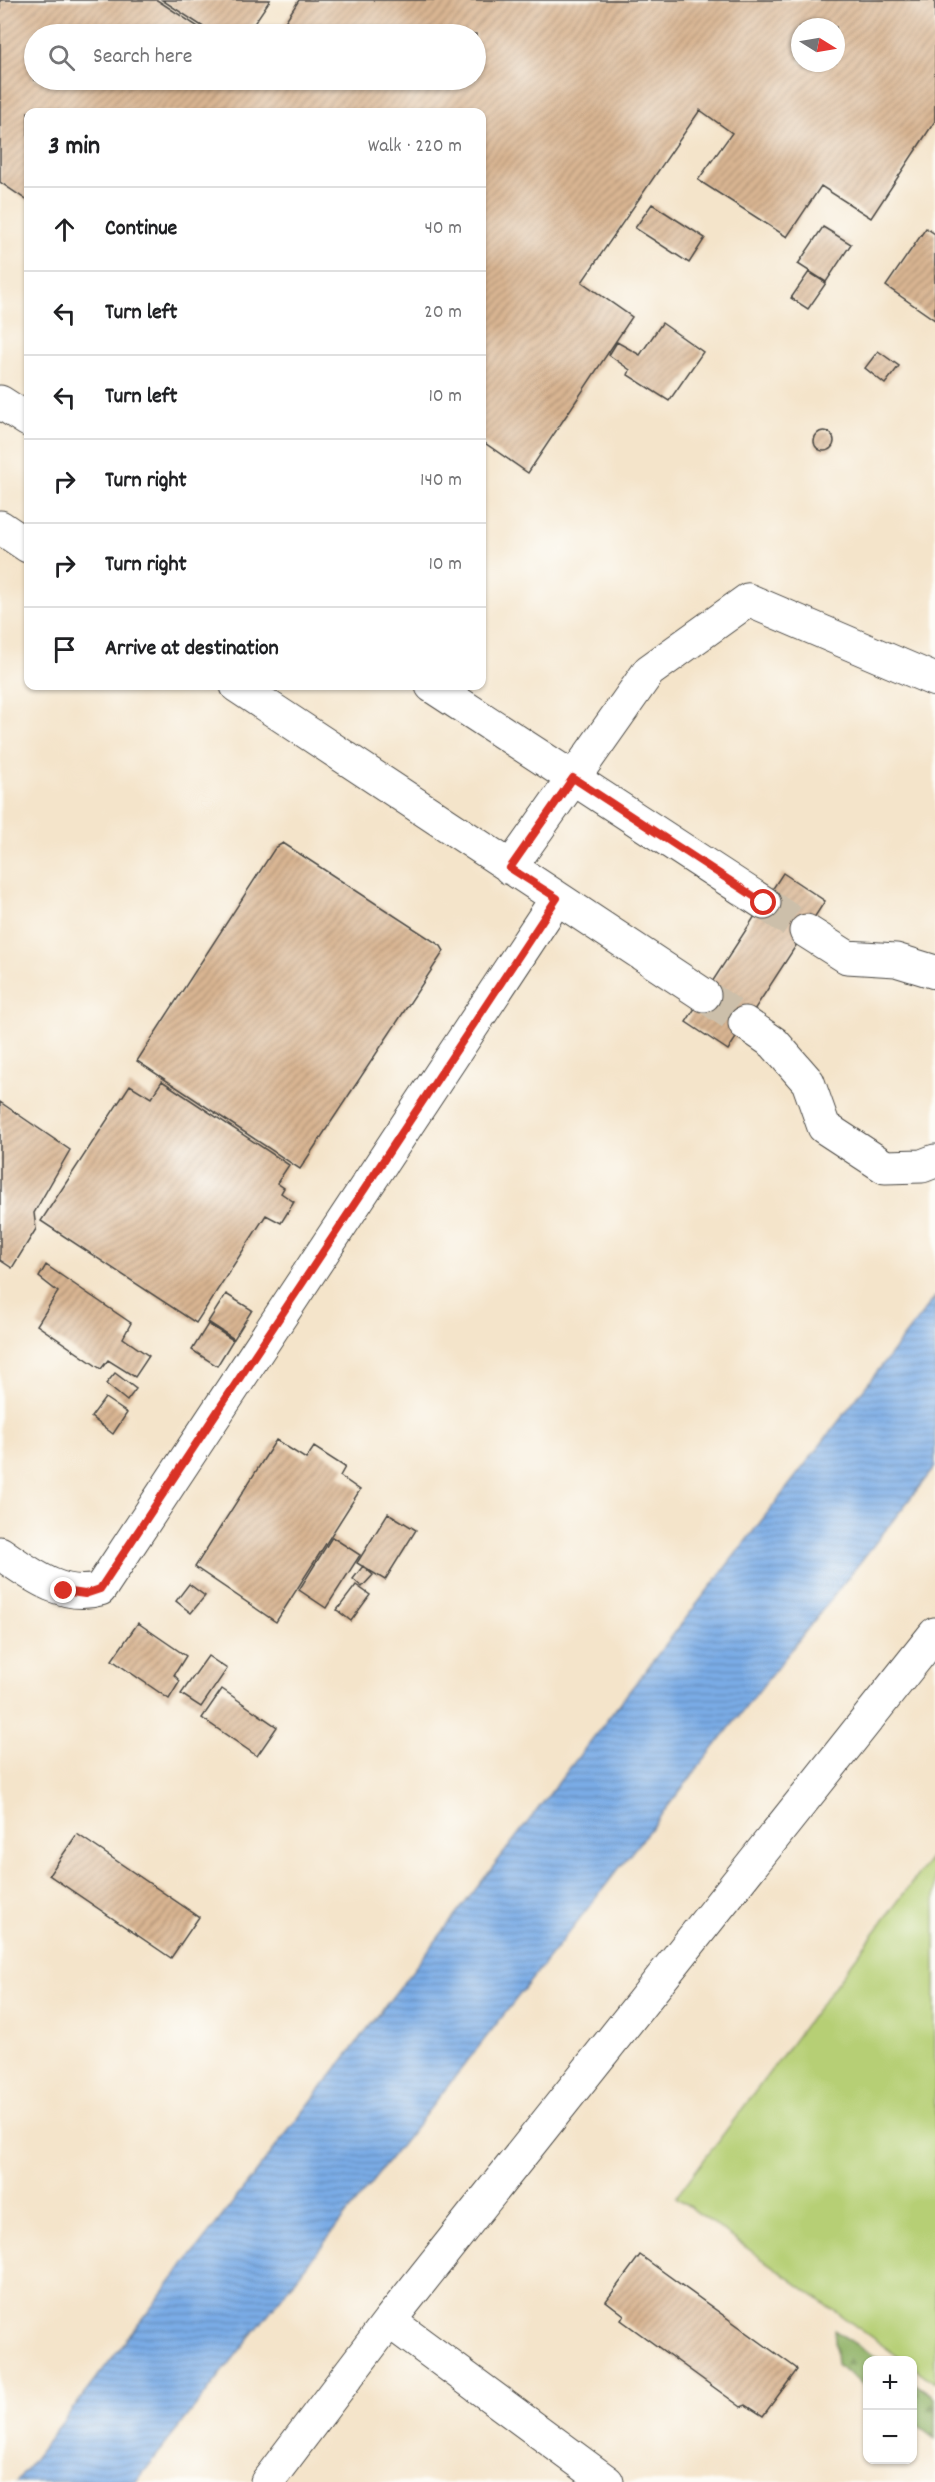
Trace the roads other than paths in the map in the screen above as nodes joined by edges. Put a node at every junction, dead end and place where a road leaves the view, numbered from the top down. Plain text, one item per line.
1 (0, 402) edge
2 (24, 417) edge
3 (0, 527) edge
4 (24, 543) edge
5 (935, 680) edge
6 (243, 690) edge
7 (438, 690) edge
8 (573, 778) junction
9 (510, 868) junction
10 (557, 898) junction
11 (764, 903) tunnel mouth
12 (806, 931) tunnel mouth
13 (935, 972) edge
14 (704, 994) tunnel mouth
15 (745, 1023) tunnel mouth
16 (935, 1161) edge
17 (0, 1553) edge
18 (935, 1634) edge
19 (389, 2321) junction
20 (267, 2482) edge
21 (607, 2482) edge

1 - 2 street
3 - 4 street
5 - 8 street
6 - 9 street
7 - 8 street
8 - 9 street
8 - 11 street
9 - 10 street
10 - 14 street
10 - 17 street
12 - 13 street
15 - 16 street
18 - 19 street
19 - 20 street
19 - 21 street

